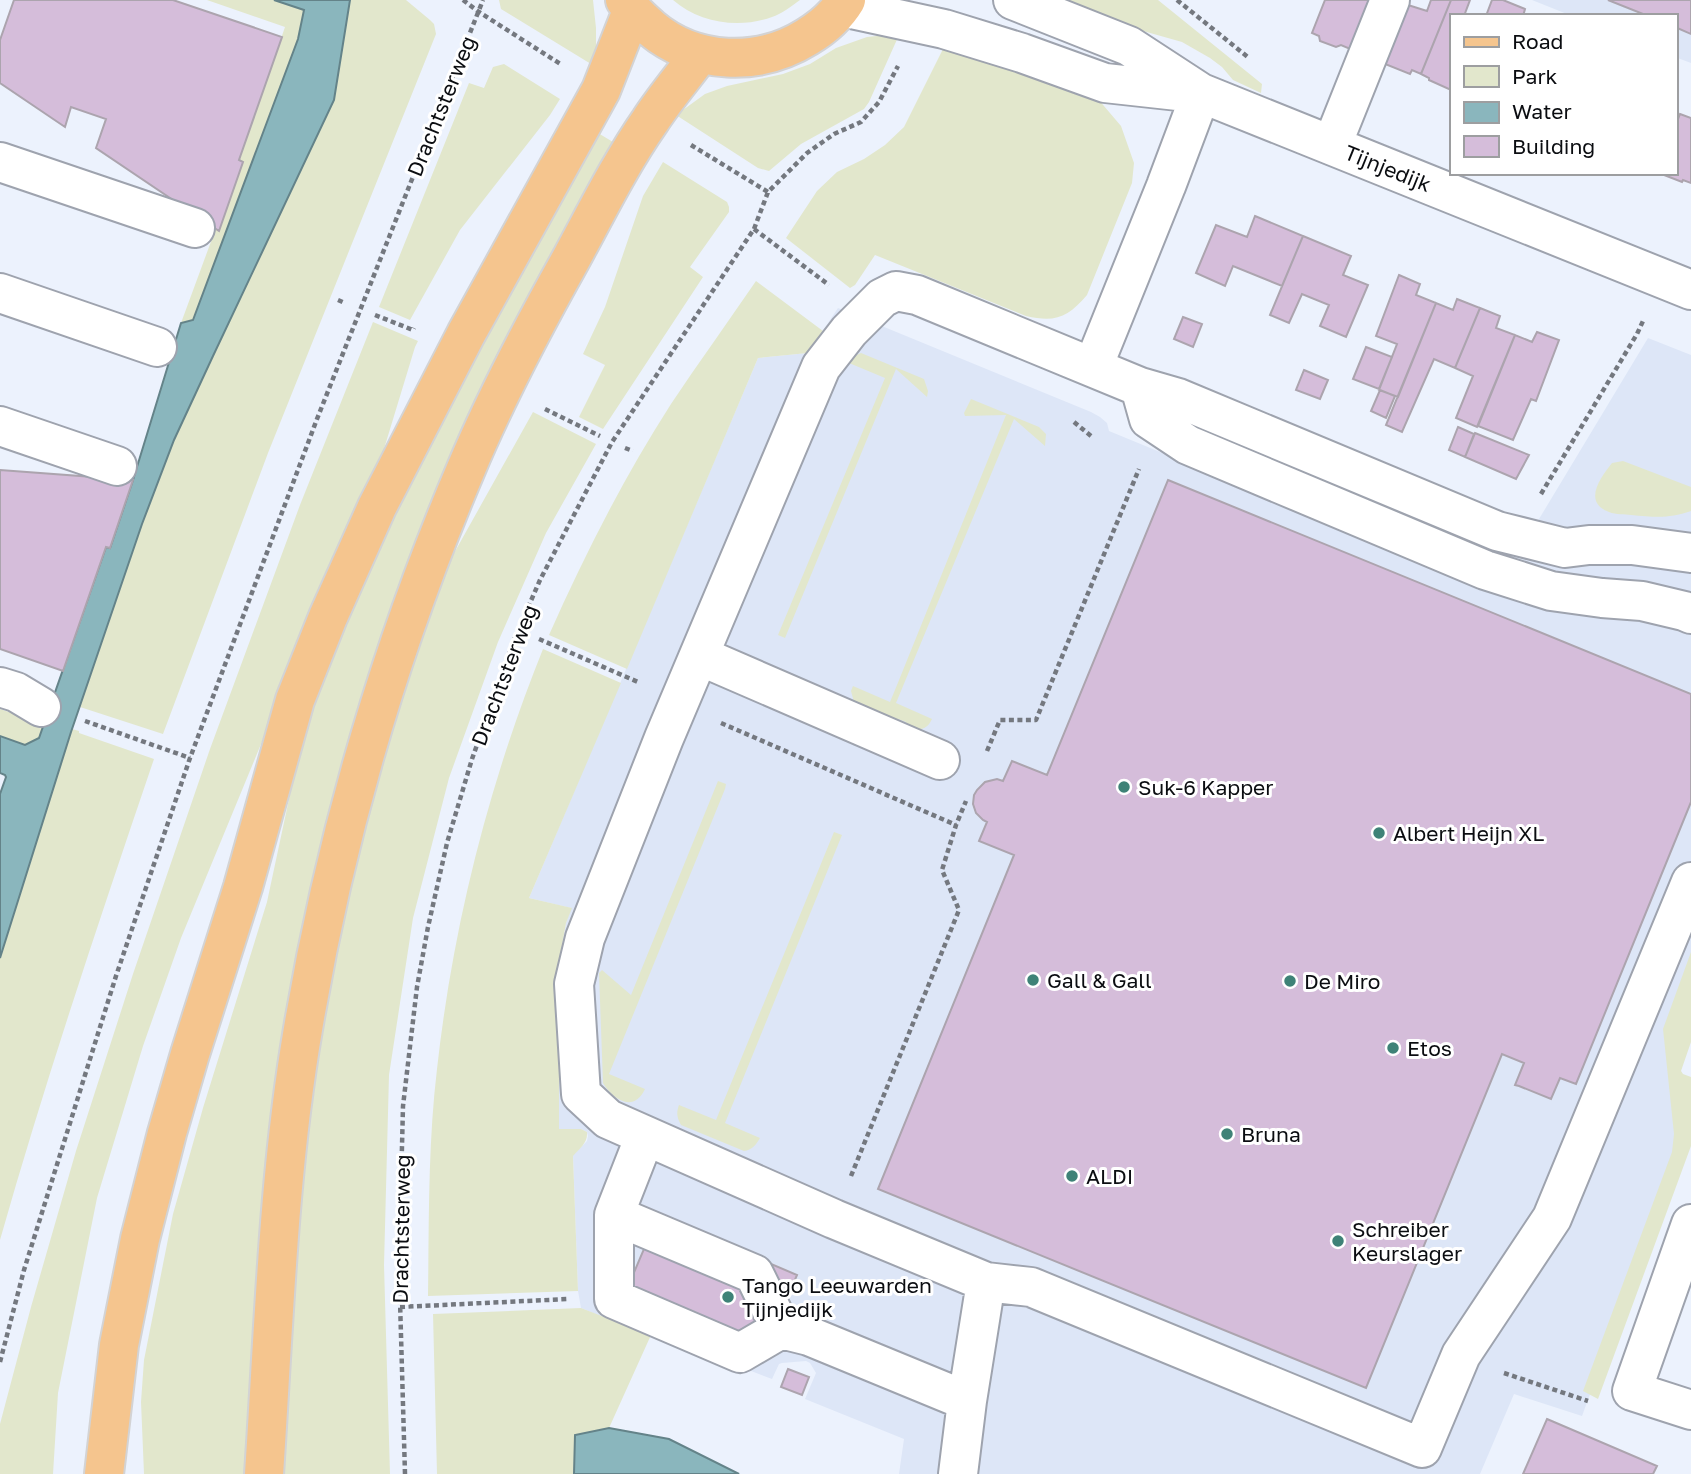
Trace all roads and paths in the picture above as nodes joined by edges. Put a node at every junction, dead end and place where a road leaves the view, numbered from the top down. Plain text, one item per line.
1 (463, 0) edge
2 (483, 0) edge
3 (1013, 0) edge
4 (1390, 0) edge
5 (844, 4) edge
6 (629, 6) edge
7 (478, 12) junction
8 (920, 23) junction
9 (700, 54) junction
10 (1201, 93) junction
11 (1332, 145) junction
12 (0, 162) edge
13 (195, 228) dead end
14 (754, 229) junction
15 (833, 288) dead end
16 (1691, 290) edge
17 (0, 293) edge
18 (338, 300) dead end
19 (345, 303) dead end
20 (1643, 320) dead end
21 (157, 348) dead end
22 (1093, 368) junction
23 (1140, 387) junction
24 (1074, 422) dead end
25 (0, 426) edge
26 (1091, 436) dead end
27 (625, 448) dead end
28 (633, 452) dead end
29 (1143, 460) dead end
30 (117, 466) dead end
31 (1535, 502) dead end
32 (1691, 553) edge
33 (1691, 614) edge
34 (539, 639) dead end
35 (700, 656) junction
36 (0, 687) edge
37 (680, 702) junction
38 (41, 707) dead end
39 (83, 721) dead end
40 (985, 756) dead end
41 (190, 758) junction
42 (940, 760) dead end
43 (970, 792) dead end
44 (956, 825) junction
45 (1691, 882) edge
46 (645, 1136) junction
47 (614, 1215) junction
48 (834, 1219) junction
49 (1691, 1224) edge
50 (986, 1282) junction
51 (614, 1299) junction
52 (400, 1307) junction
53 (781, 1329) junction
54 (1461, 1355) junction
55 (0, 1362) edge
56 (1632, 1391) junction
57 (967, 1402) junction
58 (1691, 1410) edge
59 (104, 1474) edge
60 (264, 1474) edge
61 (405, 1474) edge
62 (958, 1474) edge

1 - 7 path
2 - 7 path, Drachtsterweg
3 - 10 street, Tijnjedijk
4 - 11 street
5 - 8 street, Tijnjedijk
5 - 9 main road
6 - 9 main road
6 - 59 main road
7 - 41 path, Drachtsterweg
8 - 10 street, Tijnjedijk
8 - 14 path, Drachtsterweg
9 - 60 main road
10 - 11 street, Tijnjedijk
10 - 22 street
11 - 16 street, Tijnjedijk
12 - 13 street
14 - 15 path
14 - 52 path, Drachtsterweg
17 - 21 street
18 - 19 path
20 - 31 path
22 - 23 street
22 - 35 street
23 - 32 street
23 - 33 street
24 - 26 path
25 - 30 street
27 - 28 path
29 - 40 path
34 - 37 path
35 - 37 street
35 - 42 street
36 - 38 street
37 - 44 path
37 - 46 street
39 - 41 path
41 - 55 path, Drachtsterweg
43 - 44 path
44 - 48 path
45 - 54 street
46 - 47 street
46 - 48 street
47 - 51 street
47 - 53 street
48 - 50 street
49 - 56 street
50 - 54 street
50 - 57 street
51 - 52 path
51 - 53 street
52 - 61 path, Drachtsterweg
53 - 57 street
54 - 56 path
56 - 58 street
57 - 62 street

